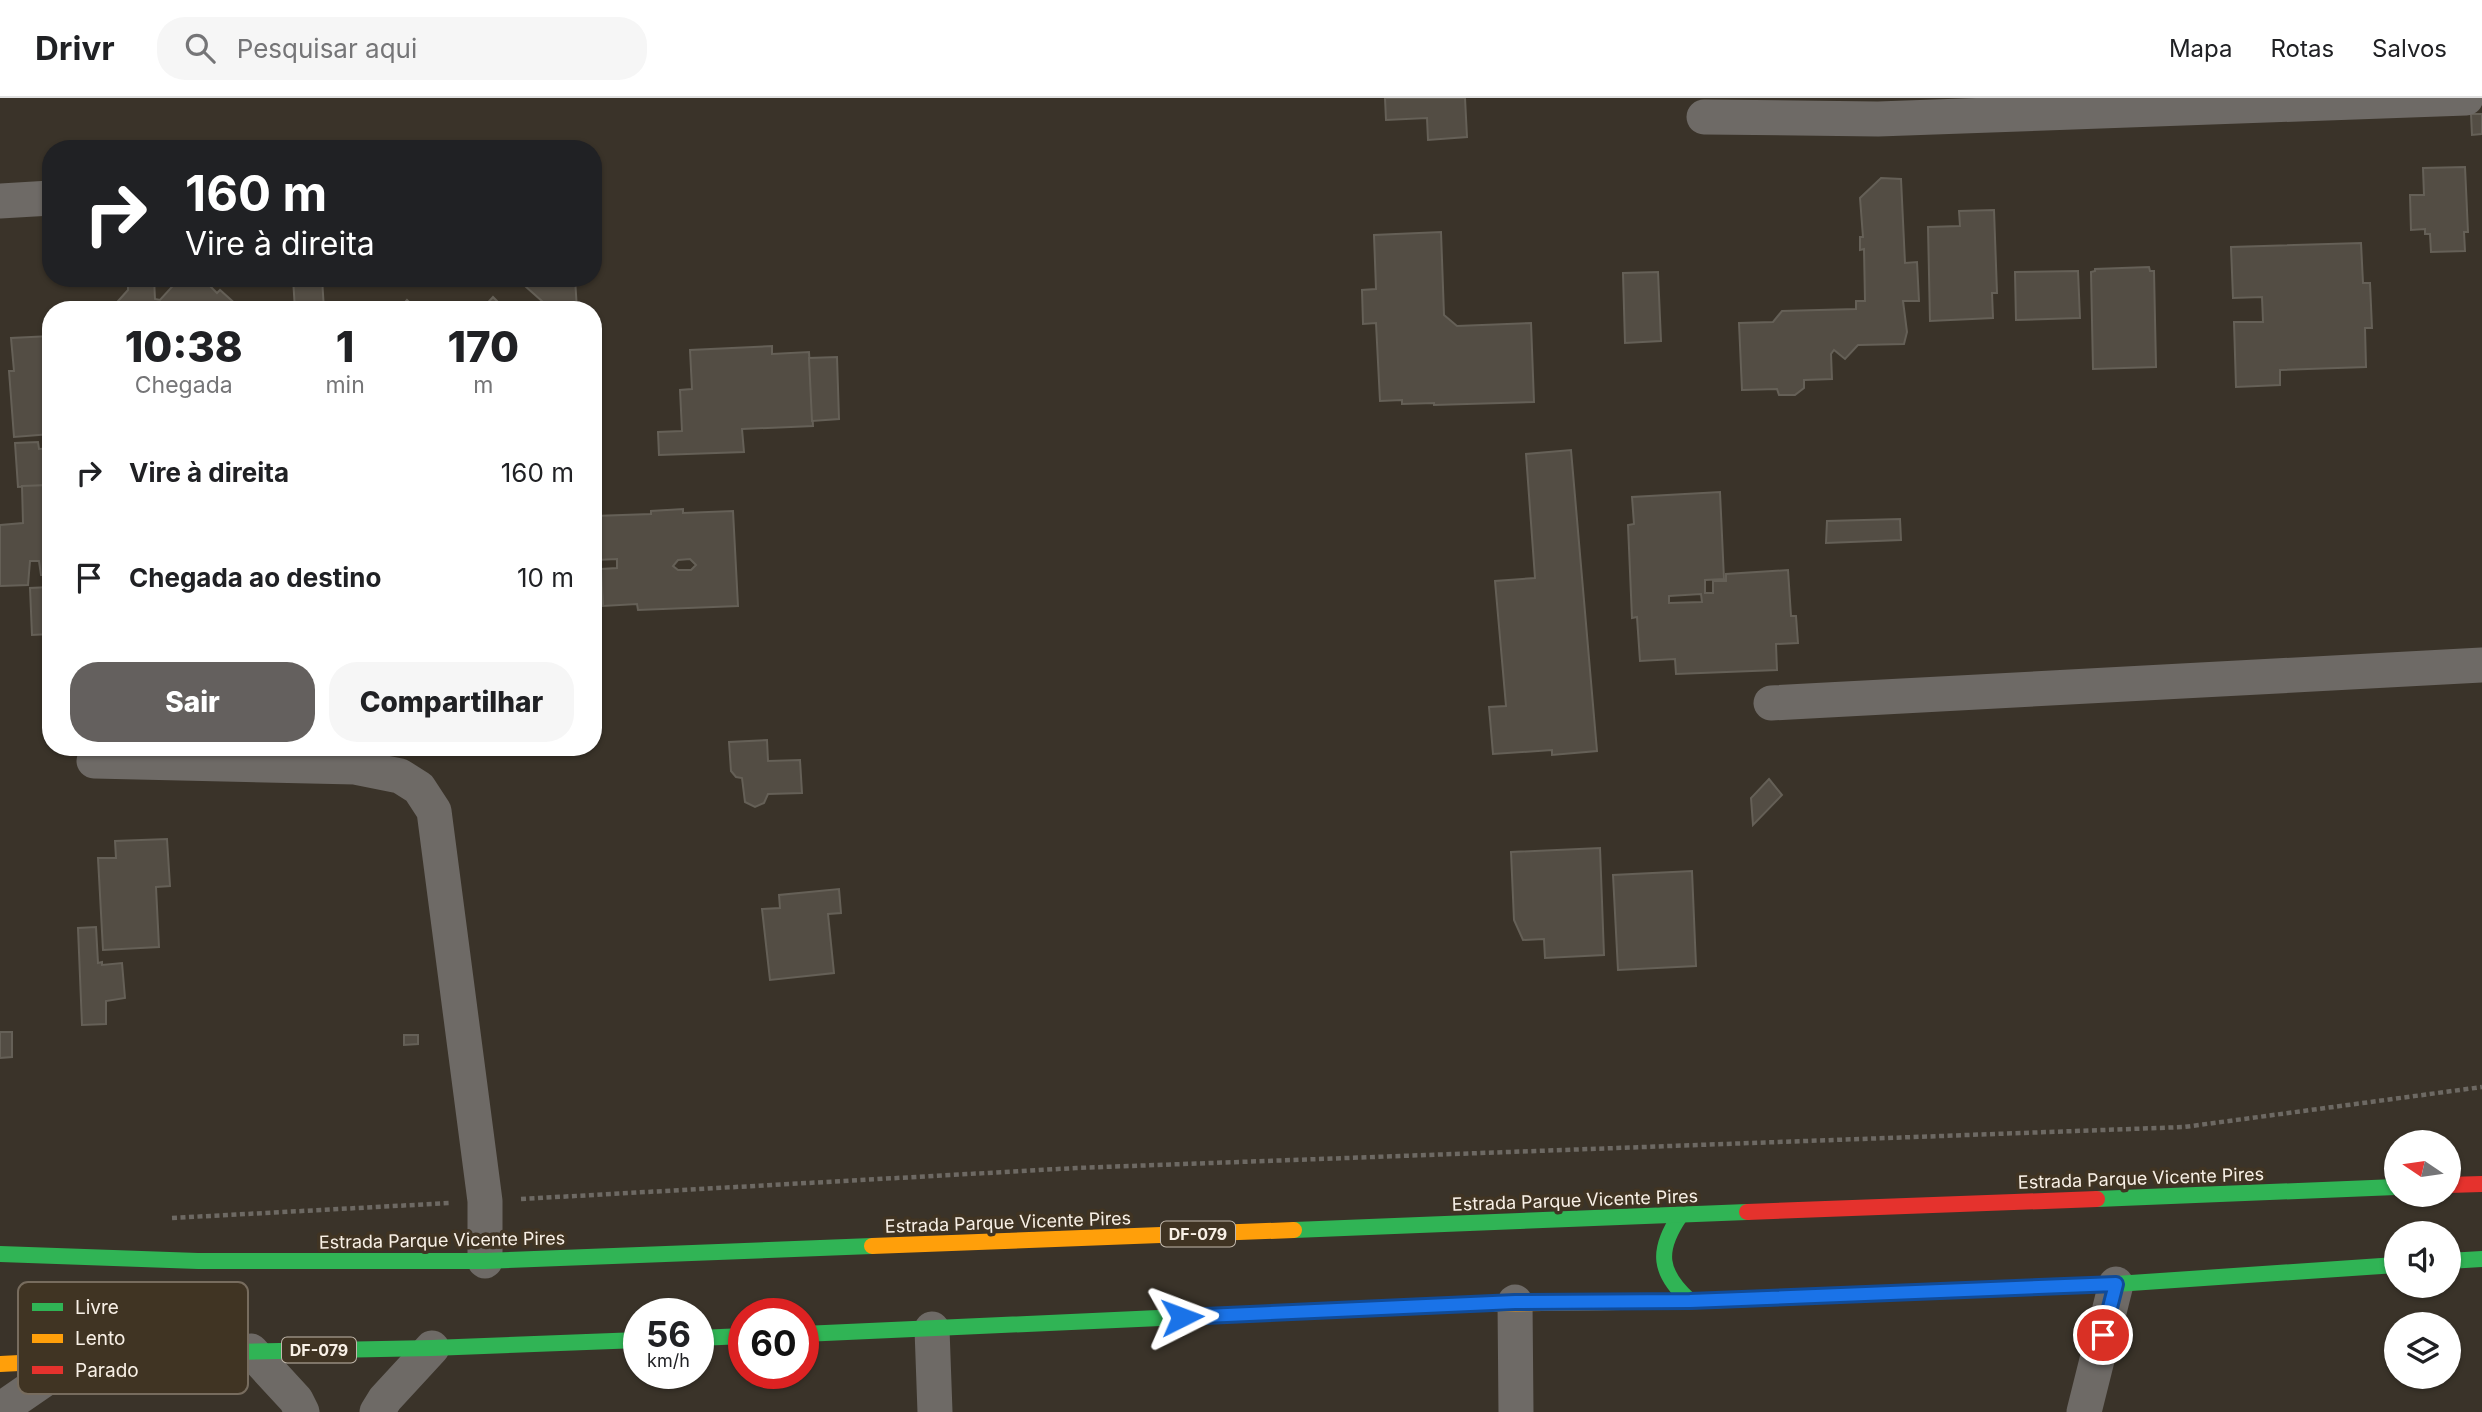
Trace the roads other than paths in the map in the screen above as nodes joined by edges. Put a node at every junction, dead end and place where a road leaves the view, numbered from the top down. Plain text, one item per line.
1 (2466, 98) edge
2 (1704, 117) dead end
3 (42, 199) edge
4 (0, 201) edge
5 (2482, 665) edge
6 (1771, 703) dead end
7 (94, 761) dead end
8 (2482, 1184) edge
9 (2461, 1185) edge
10 (2384, 1187) edge
11 (1680, 1216) junction
12 (0, 1254) edge
13 (2482, 1259) edge
14 (485, 1261) junction
15 (2461, 1261) edge
16 (2384, 1266) edge
17 (2116, 1284) junction
18 (1690, 1301) junction
19 (1515, 1302) junction
20 (932, 1328) junction
21 (819, 1333) edge
22 (623, 1341) edge
23 (432, 1348) junction
24 (248, 1351) edge
25 (251, 1351) junction
26 (18, 1363) edge
27 (0, 1364) edge
28 (23, 1394) edge
29 (0, 1410) edge
30 (302, 1412) edge
31 (377, 1412) edge
32 (935, 1412) edge
33 (1516, 1412) edge
34 (2084, 1412) edge

1 - 2 street
3 - 4 street
5 - 6 street
7 - 14 street
8 - 9 main road
10 - 11 main road, Estrada Parque Vicente Pires / DF-079
11 - 14 main road, Estrada Parque Vicente Pires / DF-079
11 - 18 main road
12 - 14 main road, Estrada Parque Vicente Pires / DF-079
13 - 15 main road
16 - 17 main road
17 - 18 main road
17 - 34 street
18 - 19 main road
19 - 20 main road
19 - 33 street
20 - 21 main road
20 - 32 street
22 - 23 main road, DF-079
23 - 25 main road, DF-079
23 - 31 street
24 - 25 main road, DF-079
25 - 30 street
26 - 27 main road, DF-079
28 - 29 street

